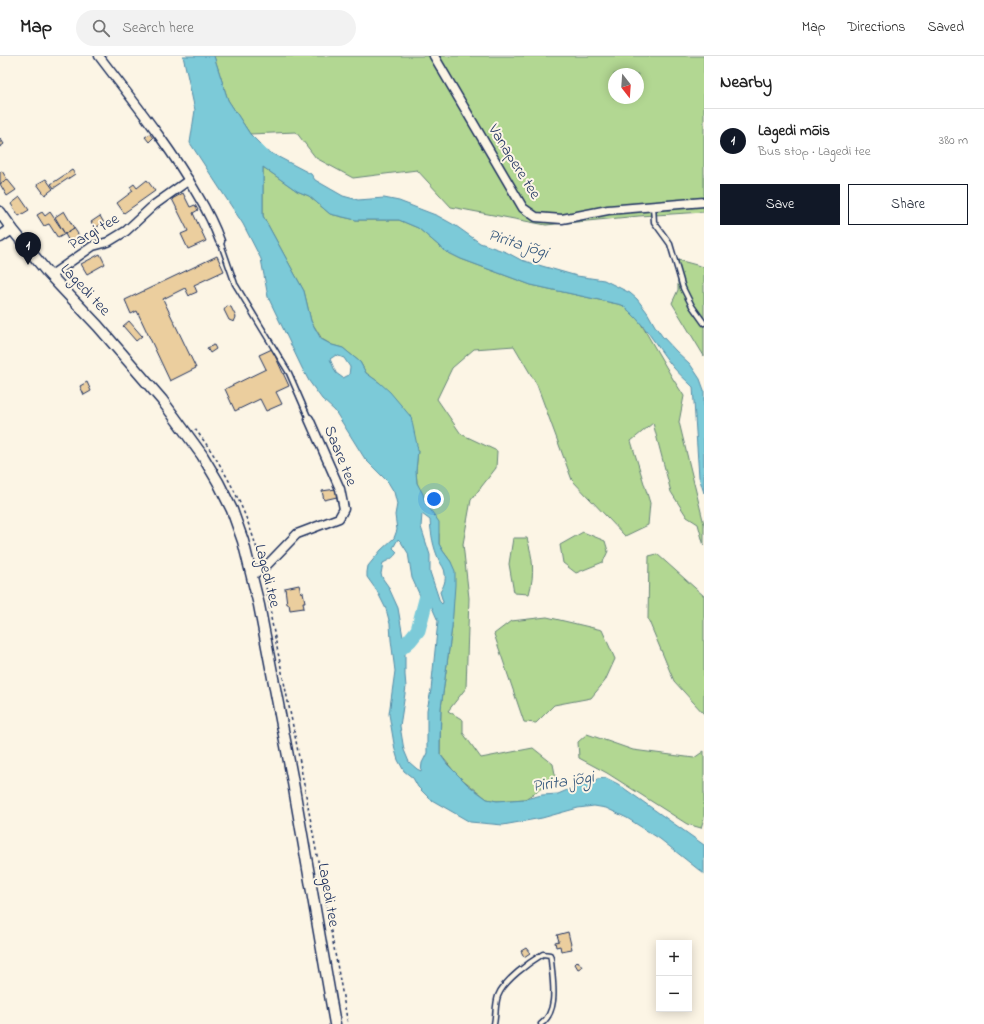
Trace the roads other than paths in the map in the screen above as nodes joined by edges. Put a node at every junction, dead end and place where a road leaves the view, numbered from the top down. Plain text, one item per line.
1 (99, 56) edge
2 (434, 56) edge
3 (189, 180) junction
4 (704, 202) edge
5 (653, 206) junction
6 (0, 212) edge
7 (12, 229) junction
8 (0, 236) edge
9 (220, 241) joint
10 (50, 276) junction
11 (704, 323) edge
12 (309, 419) joint
13 (253, 575) junction
14 (335, 1024) edge
15 (494, 1024) edge
16 (541, 1024) edge

1 - 3 street
2 - 5 street, Vanapere tee
3 - 9 street
3 - 10 street, Pargi tee
4 - 5 street, Vanapere tee
5 - 11 lane
6 - 7 street, Lagedi tee
7 - 8 street
7 - 10 street, Lagedi tee
9 - 12 lane
10 - 13 street, Lagedi tee
12 - 13 street, Saare tee
13 - 14 street, Lagedi tee
15 - 16 lane

